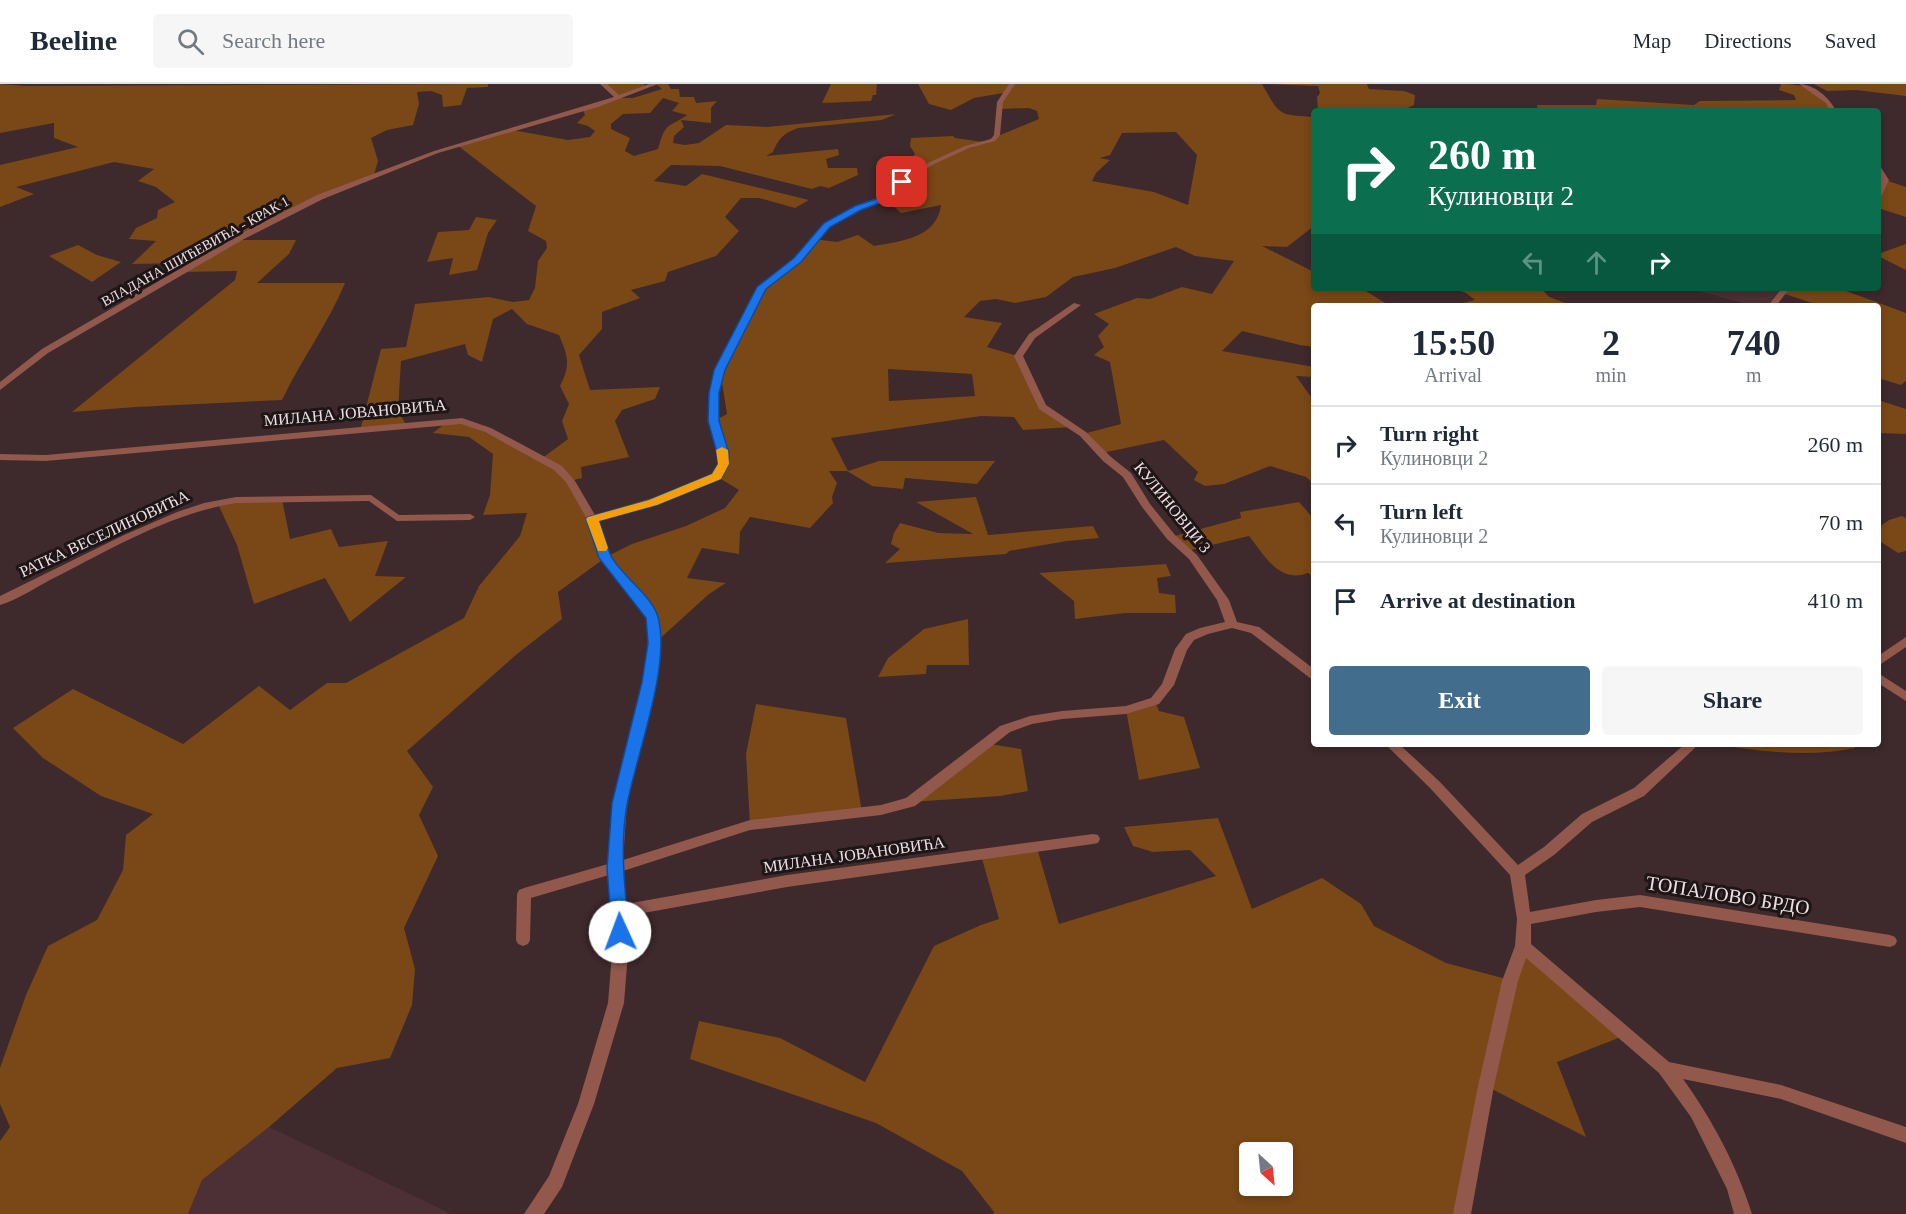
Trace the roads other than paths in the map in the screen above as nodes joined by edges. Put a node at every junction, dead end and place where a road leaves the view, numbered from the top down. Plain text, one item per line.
1 (603, 84) edge
2 (655, 84) edge
3 (1012, 84) edge
4 (1802, 84) edge
5 (618, 98) junction
6 (1832, 108) edge
7 (1881, 174) edge
8 (1881, 188) edge
9 (1784, 291) edge
10 (1774, 303) edge
11 (1077, 305) dead end
12 (0, 387) edge
13 (0, 457) edge
14 (470, 517) dead end
15 (592, 519) junction
16 (0, 601) edge
17 (1232, 624) junction
18 (1906, 641) edge
19 (1881, 660) edge
20 (1311, 673) edge
21 (1881, 679) edge
22 (1906, 697) edge
23 (1394, 747) edge
24 (1690, 747) edge
25 (1093, 839) dead end
26 (615, 868) junction
27 (1517, 873) junction
28 (620, 911) junction
29 (1524, 919) junction
30 (523, 940) dead end
31 (1890, 941) dead end
32 (1523, 946) junction
33 (1665, 1068) junction
34 (1906, 1135) edge
35 (533, 1214) edge
36 (1462, 1214) edge
37 (1743, 1214) edge

1 - 5 street
2 - 5 street, ВЛАДАНА ШИЋЕВИЋА - КРАК 1
3 - 15 street
4 - 6 street
5 - 12 street, ВЛАДАНА ШИЋЕВИЋА - КРАК 1
7 - 8 street
9 - 10 street
11 - 17 street, КУЛИНОВЦИ 3
13 - 15 street, МИЛАНА ЈОВАНОВИЋА
14 - 16 street, РАТКА ВЕСЕЛИНОВИЋА
15 - 26 street, МИЛАНА ЈОВАНОВИЋА
17 - 20 street
17 - 26 street
18 - 19 street
21 - 22 street
23 - 27 street
24 - 27 street
25 - 28 street, МИЛАНА ЈОВАНОВИЋА
26 - 28 street, МИЛАНА ЈОВАНОВИЋА
26 - 30 street
27 - 29 street
28 - 35 street, МИЛАНА ЈОВАНОВИЋА
29 - 31 street, ТОПАЛОВО БРДО
29 - 32 street
32 - 33 street
32 - 36 street
33 - 34 street
33 - 37 street

